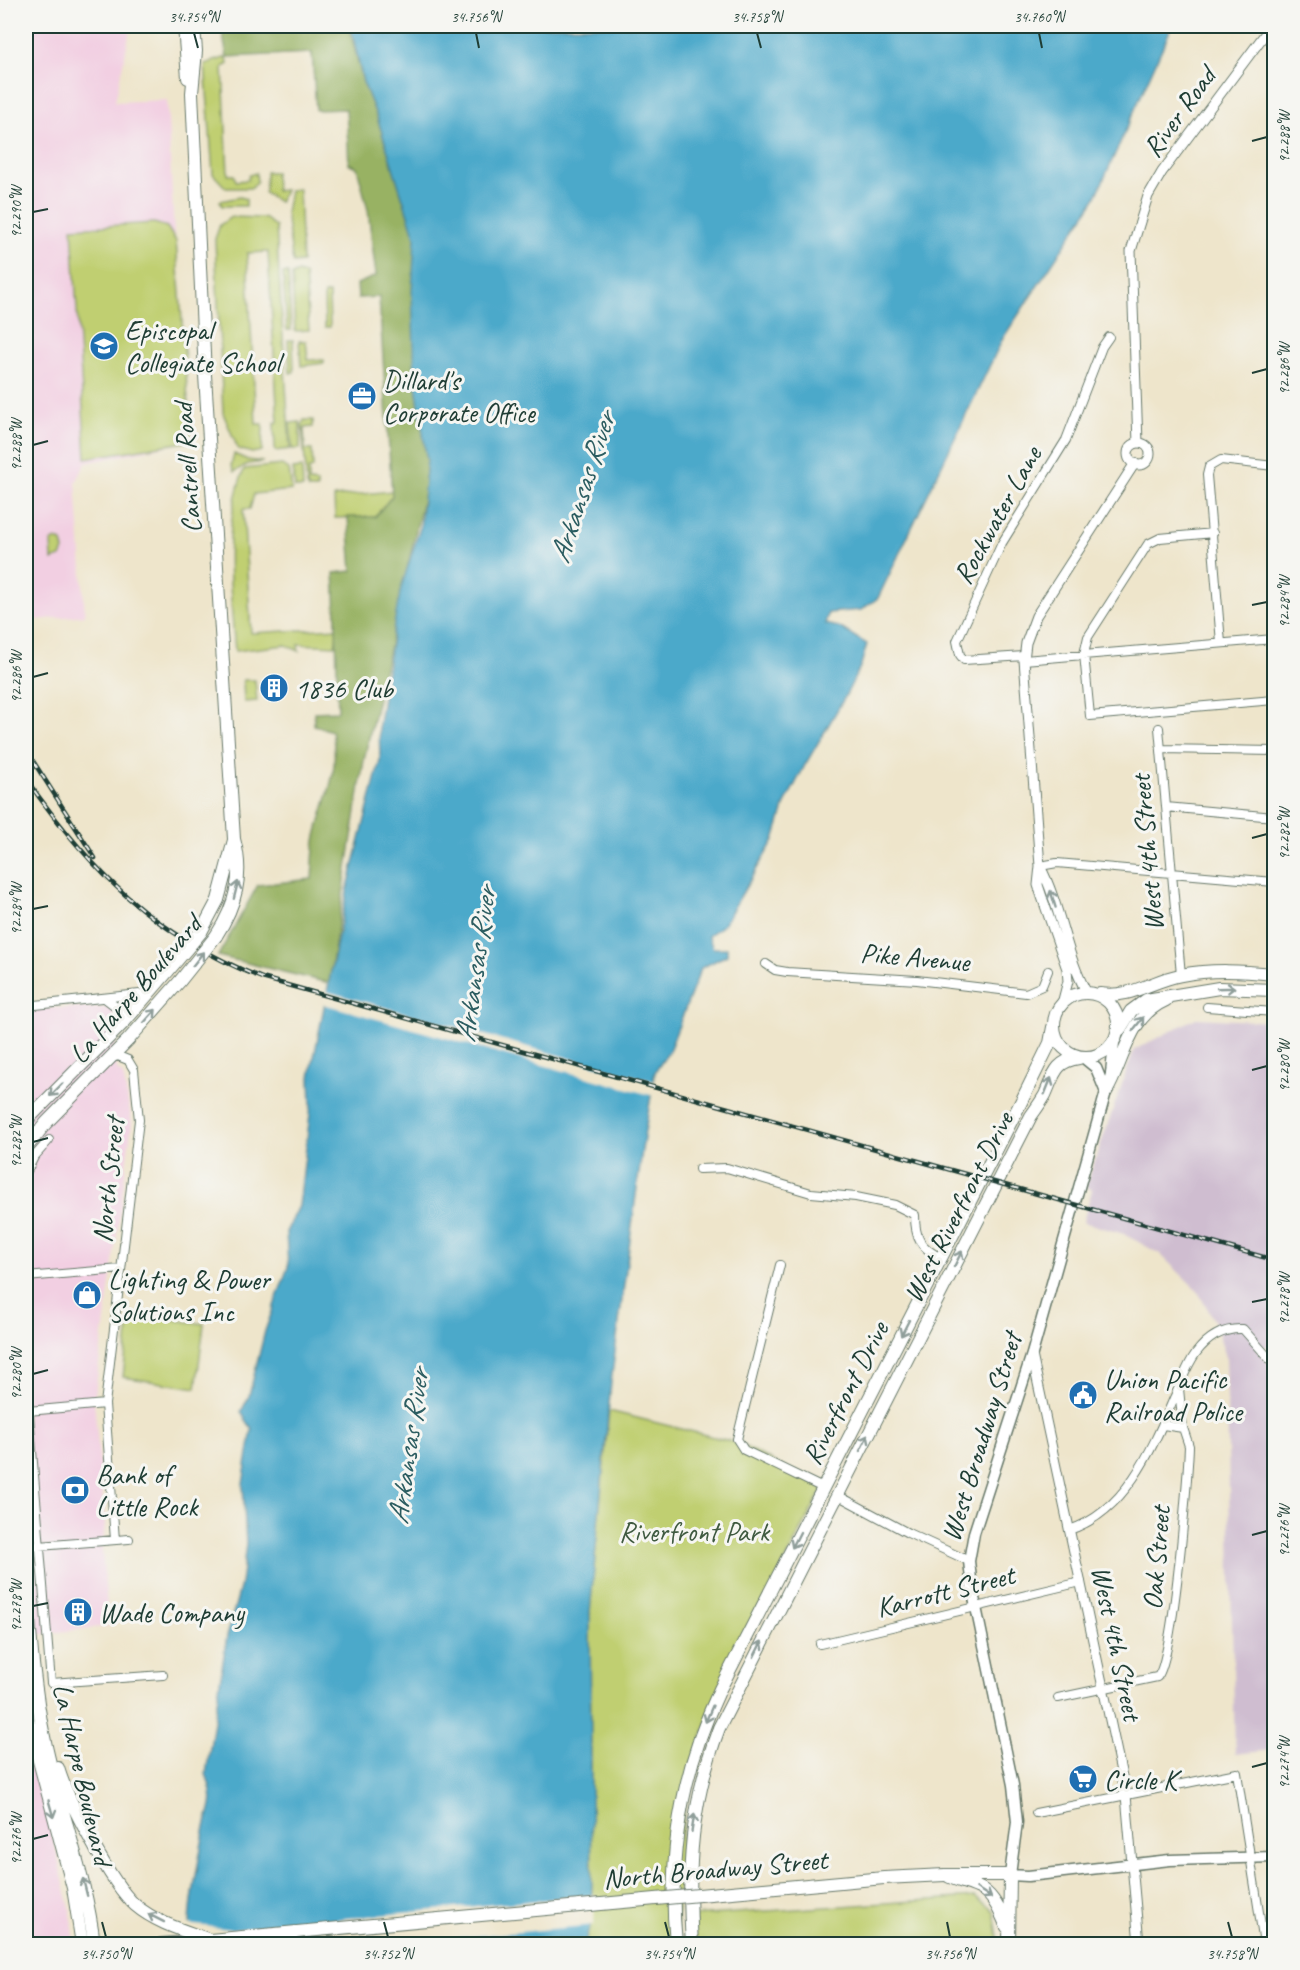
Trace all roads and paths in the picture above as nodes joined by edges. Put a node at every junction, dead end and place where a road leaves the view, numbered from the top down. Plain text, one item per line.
1 (184, 26) edge
2 (194, 26) edge
3 (1271, 26) edge
4 (191, 52) junction
5 (1108, 337) dead end
6 (1138, 443) junction
7 (1134, 464) junction
8 (1275, 466) edge
9 (1214, 533) junction
10 (1275, 639) edge
11 (1221, 643) junction
12 (1084, 654) junction
13 (1024, 658) junction
14 (1275, 700) edge
15 (1159, 728) dead end
16 (1161, 749) junction
17 (1275, 751) edge
18 (1166, 807) junction
19 (1275, 817) edge
20 (234, 839) junction
21 (1040, 866) junction
22 (1172, 873) junction
23 (1275, 882) edge
24 (766, 964) dead end
25 (1048, 971) dead end
26 (1275, 974) edge
27 (1181, 975) junction
28 (1275, 990) edge
29 (150, 993) junction
30 (1090, 993) junction
31 (1178, 995) junction
32 (106, 999) junction
33 (1062, 1004) junction
34 (26, 1006) edge
35 (1207, 1007) dead end
36 (1275, 1012) edge
37 (125, 1021) junction
38 (1053, 1027) junction
39 (1115, 1038) junction
40 (115, 1055) junction
41 (1082, 1058) junction
42 (1106, 1092) junction
43 (26, 1121) edge
44 (49, 1140) dead end
45 (26, 1148) edge
46 (699, 1169) dead end
47 (26, 1173) edge
48 (941, 1258) junction
49 (780, 1265) dead end
50 (121, 1269) junction
51 (26, 1277) edge
52 (1032, 1354) junction
53 (1275, 1364) edge
54 (26, 1377) edge
55 (1179, 1389) junction
56 (105, 1404) junction
57 (28, 1411) junction
58 (1163, 1425) junction
59 (1183, 1428) junction
60 (823, 1488) junction
61 (837, 1495) junction
62 (1069, 1530) junction
63 (129, 1539) dead end
64 (115, 1540) junction
65 (39, 1546) junction
66 (26, 1547) edge
67 (969, 1561) junction
68 (26, 1578) edge
69 (1081, 1582) junction
70 (976, 1606) junction
71 (820, 1644) dead end
72 (32, 1649) junction
73 (164, 1675) dead end
74 (1104, 1689) junction
75 (1058, 1698) dead end
76 (26, 1712) edge
77 (1126, 1795) junction
78 (1036, 1814) dead end
79 (1251, 1857) junction
80 (1275, 1857) edge
81 (1132, 1864) junction
82 (945, 1875) junction
83 (1010, 1875) junction
84 (1008, 1927) junction
85 (210, 1940) junction
86 (82, 1944) edge
87 (94, 1944) edge
88 (161, 1944) edge
89 (676, 1944) edge
90 (692, 1944) edge
91 (1009, 1944) edge
92 (1139, 1944) edge
93 (1264, 1944) edge

1 - 4 main road, Cantrell Road
2 - 4 main road, Cantrell Road
3 - 6 street, River Road
4 - 20 main road, Cantrell Road
5 - 13 street, Rockwater Lane
6 - 7 street
6 - 7 street
7 - 13 street
8 - 9 street
9 - 11 street
9 - 12 street
10 - 11 street
11 - 12 street
12 - 13 street
12 - 14 street
13 - 21 street
15 - 16 street, West 4th Street
16 - 17 street
16 - 18 street, West 4th Street
18 - 19 street
18 - 22 street, West 4th Street
20 - 29 main road, La Harpe Boulevard, bridge
40 -> 20 main road, La Harpe Boulevard, bridge
21 - 22 street
30 -> 21 street
21 - 33 street
22 - 23 street
22 - 27 street, West 4th Street
24 - 25 street, Pike Avenue
26 - 27 main road
27 - 30 main road
31 -> 28 main road
29 - 32 street
29 - 37 main road, La Harpe Boulevard
30 - 33 main road
30 - 39 main road
31 - 39 main road
42 -> 31 main road
32 - 34 street
32 - 37 street
33 - 38 main road
35 - 36 street
37 -> 43 main road, La Harpe Boulevard
38 - 41 main road
38 - 48 main road, Riverfront Drive
39 - 41 main road
39 - 42 main road, West Broadway Street
40 - 45 main road, La Harpe Boulevard
40 - 50 street, North Street
41 - 42 main road
61 -> 41 main road, West Riverfront Drive
42 - 52 main road, West Broadway Street
44 - 47 street
46 - 48 street
48 -> 60 main road, Riverfront Drive
49 - 60 street
50 - 51 street
50 - 56 street, North Street
52 - 62 street, West 4th Street
52 - 67 main road, West Broadway Street
53 - 55 street, Oak Street
54 - 57 street
55 - 58 street, Oak Street
55 - 59 street, Oak Street
56 - 57 street
56 - 64 street, North Street
57 - 65 street
58 - 59 street
58 - 62 street, Oak Street
59 - 74 street, Oak Street
60 - 61 main road
60 -> 89 main road, Riverfront Drive
61 - 67 street
90 -> 61 main road, West Riverfront Drive
62 - 69 street, West 4th Street
63 - 64 street
64 - 65 street
65 - 66 street
65 - 73 street
67 - 70 main road, West Broadway Street
68 - 72 main road, La Harpe Boulevard
69 - 70 street, Karrott Street
69 - 74 street, West 4th Street
70 - 71 street, Karrott Street
70 - 83 main road, West Broadway Street
85 -> 72 main road
87 -> 72 main road, La Harpe Boulevard
74 - 75 street
74 - 77 street, West 4th Street
76 -> 86 main road, La Harpe Boulevard
77 - 78 street
77 - 79 street
77 - 81 street, West 4th Street
79 - 80 main road, North Broadway Street
79 - 81 main road, North Broadway Street
79 - 93 street
81 - 83 main road, North Broadway Street
81 - 92 street, West 4th Street
82 - 83 main road, North Broadway Street
82 -> 84 main road
82 - 85 main road, North Broadway Street, bridge
83 - 84 main road, West Broadway Street
84 - 91 main road, West Broadway Street
85 - 88 main road, North Broadway Street

